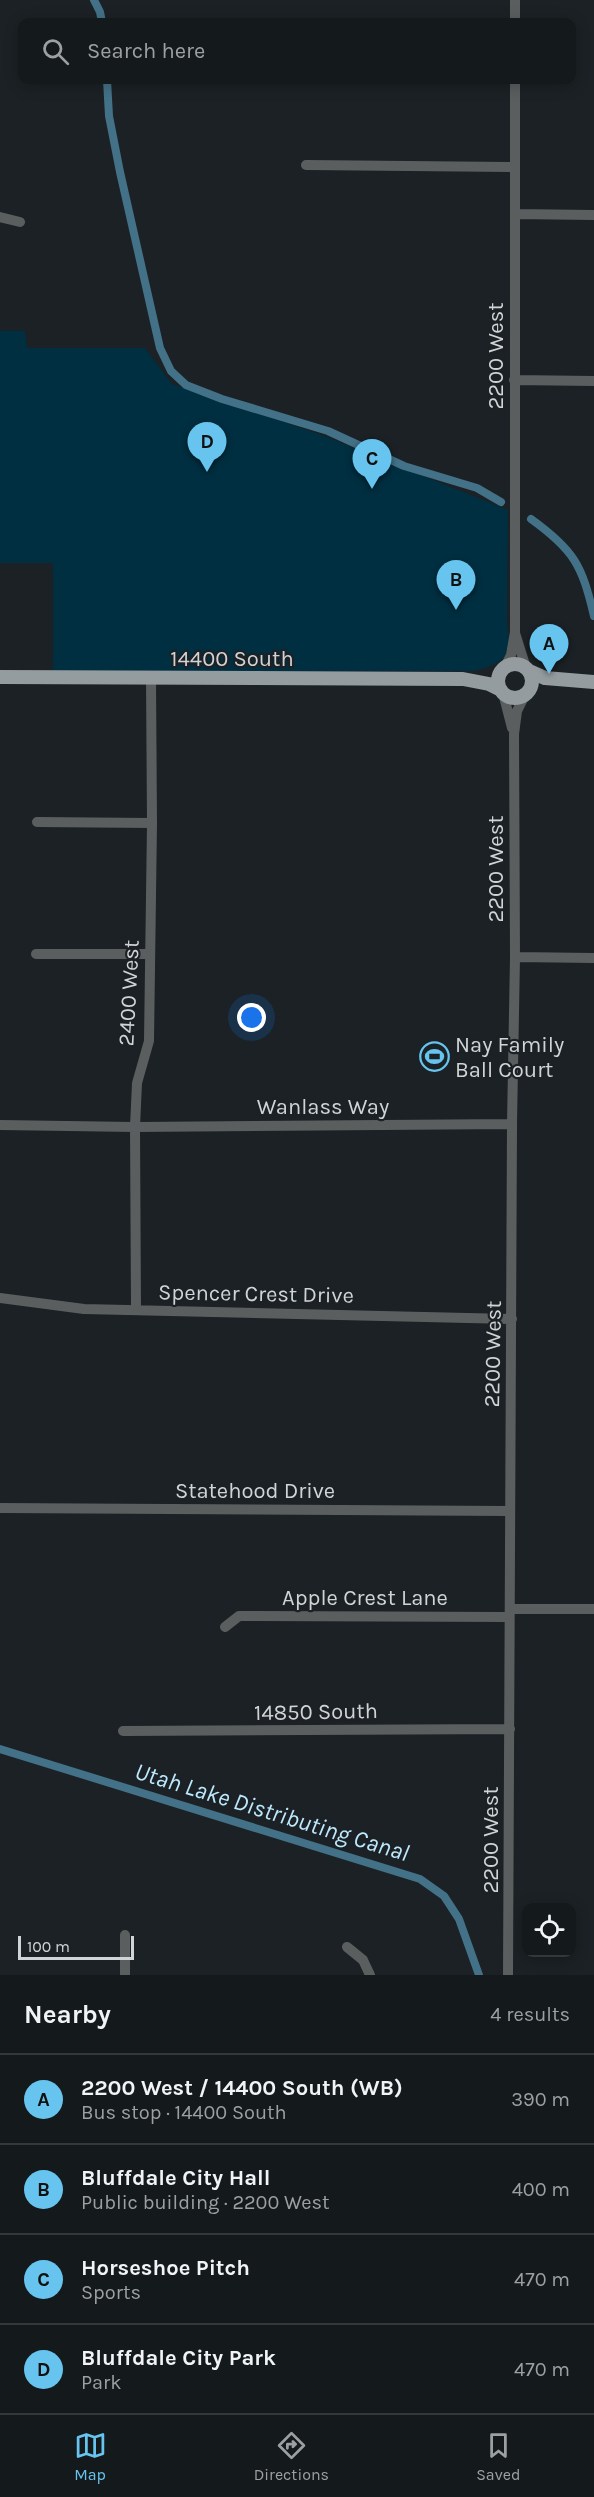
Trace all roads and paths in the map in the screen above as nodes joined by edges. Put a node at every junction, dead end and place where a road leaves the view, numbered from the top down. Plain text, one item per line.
1 (515, 0) edge
2 (515, 18) edge
3 (515, 84) edge
4 (306, 165) dead end
5 (515, 166) junction
6 (515, 214) junction
7 (594, 215) edge
8 (0, 217) edge
9 (20, 222) dead end
10 (514, 380) junction
11 (594, 381) edge
12 (515, 633) junction
13 (504, 668) junction
14 (528, 669) junction
15 (0, 677) edge
16 (151, 678) junction
17 (463, 679) junction
18 (574, 682) junction
19 (594, 682) edge
20 (502, 692) junction
21 (526, 694) junction
22 (514, 734) junction
23 (37, 822) dead end
24 (152, 823) junction
25 (36, 954) dead end
26 (150, 954) junction
27 (515, 957) junction
28 (594, 958) edge
29 (512, 1124) junction
30 (0, 1125) edge
31 (135, 1127) junction
32 (0, 1298) edge
33 (136, 1309) junction
34 (512, 1318) junction
35 (0, 1508) edge
36 (509, 1511) junction
37 (594, 1609) edge
38 (510, 1613) junction
39 (225, 1627) dead end
40 (510, 1729) junction
41 (123, 1731) dead end
42 (125, 1935) dead end
43 (347, 1947) dead end
44 (125, 1975) edge
45 (370, 1975) edge
46 (508, 1975) edge

1 - 2 street
3 - 5 street, 2200 West
4 - 5 street
5 - 6 street, 2200 West
6 - 7 street
6 - 10 street, 2200 West
8 - 9 street
10 - 11 street
10 - 12 street, 2200 West
12 - 13 street, 2200 West
12 - 14 street, 2200 West
13 - 14 main road
13 - 17 main road, 14400 South
13 - 20 main road
14 - 18 main road
14 - 21 main road
15 - 16 main road, 14400 South
16 - 17 main road, 14400 South
16 - 24 street, 2400 West
17 - 20 main road, 14400 South
18 - 19 main road
18 - 21 main road
20 - 21 main road
20 - 22 street, 2200 West
21 - 22 street, 2200 West
22 - 27 street, 2200 West
23 - 24 street
24 - 26 street, 2400 West
25 - 26 street
26 - 31 street, 2400 West
27 - 28 street
27 - 29 street, 2200 West
29 - 31 street, Wanlass Way
29 - 34 street, 2200 West
30 - 31 street, Wanlass Way
31 - 33 street, 2400 West
32 - 33 street, Spencer Crest Drive
33 - 34 street, Spencer Crest Drive
34 - 36 street, 2200 West
35 - 36 street, Statehood Drive
36 - 38 street, 2200 West
37 - 38 street, Apple Crest Lane
38 - 39 street, Apple Crest Lane
38 - 40 street, 2200 West
40 - 41 street, 14850 South
40 - 46 street, 2200 West
42 - 44 street
43 - 45 street

